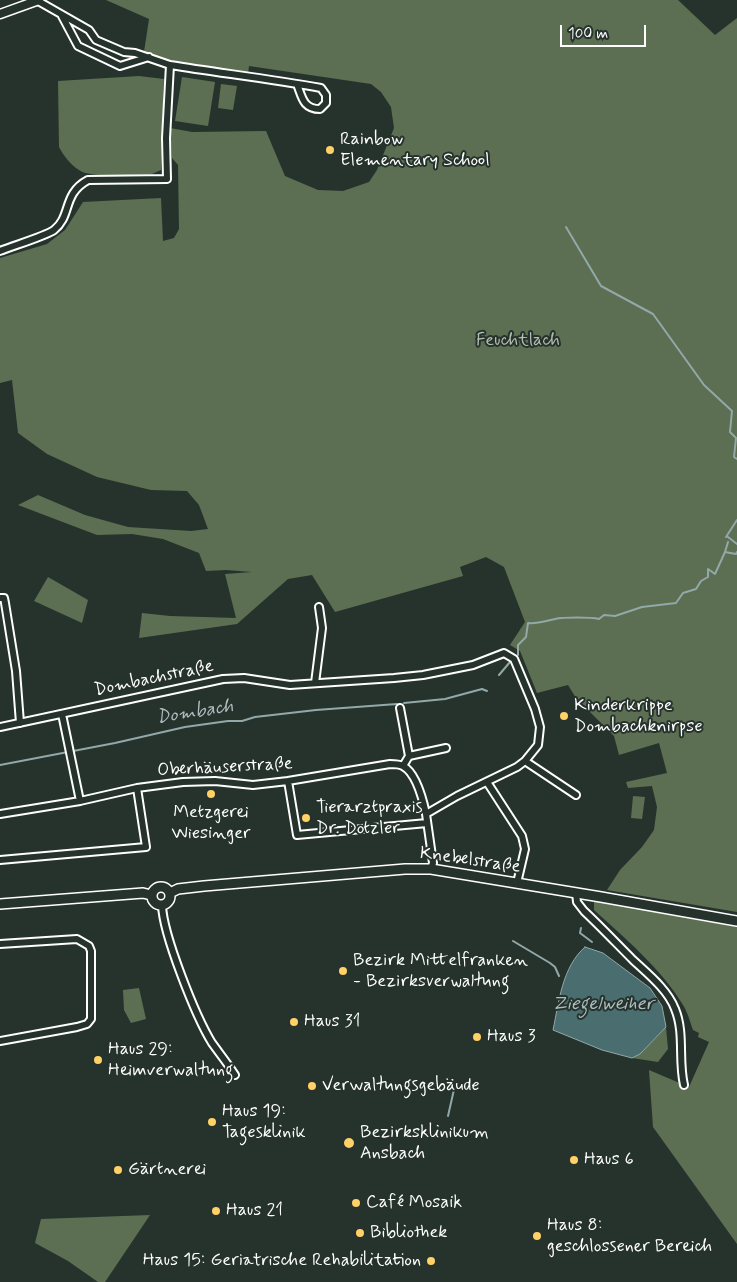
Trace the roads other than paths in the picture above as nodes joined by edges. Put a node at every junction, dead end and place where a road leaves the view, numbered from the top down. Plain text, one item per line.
1 (39, 0) edge
2 (0, 14) edge
3 (62, 15) junction
4 (149, 57) junction
5 (170, 65) junction
6 (298, 84) junction
7 (0, 251) edge
8 (3, 600) edge
9 (319, 607) dead end
10 (315, 683) junction
11 (400, 708) dead end
12 (62, 714) junction
13 (20, 723) junction
14 (0, 727) edge
15 (446, 748) dead end
16 (409, 756) junction
17 (525, 761) junction
18 (404, 766) junction
19 (288, 781) junction
20 (486, 782) junction
21 (136, 788) junction
22 (576, 795) dead end
23 (80, 801) junction
24 (0, 814) edge
25 (426, 814) junction
26 (428, 822) junction
27 (0, 860) edge
28 (431, 869) junction
29 (517, 884) junction
30 (170, 893) junction
31 (576, 893) junction
32 (151, 895) junction
33 (0, 904) edge
34 (162, 905) junction
35 (737, 921) edge
36 (0, 944) edge
37 (0, 1041) edge
38 (236, 1074) dead end
39 (684, 1085) dead end

1 - 2 street
1 - 3 street
3 - 4 street
3 - 4 street
4 - 5 street
5 - 6 street
5 - 7 street
6 - 6 street
8 - 13 street
9 - 10 street
10 - 12 street, Dombachstraße
10 - 17 street, Dombachstraße
11 - 16 street
12 - 13 street, Dombachstraße
12 - 23 street
13 - 14 street, Dombachstraße
15 - 16 street
16 - 18 street
17 - 20 street
17 - 22 street
18 - 19 street, Oberhäuserstraße
18 - 25 street
19 - 21 street, Oberhäuserstraße
19 - 26 street
20 - 25 street
20 - 29 street
21 - 23 street, Oberhäuserstraße
21 - 27 street, Oberhäuserstraße
23 - 24 street, Oberhäuserstraße
25 - 26 street
26 - 28 street
28 - 29 main road, Knebelstraße
28 - 30 main road, Knebelstraße
29 - 31 main road, Knebelstraße
30 - 32 main road
30 - 34 main road
31 - 35 main road, Knebelstraße
31 - 39 street
32 - 33 main road
32 - 34 main road
34 - 38 street
36 - 37 street

